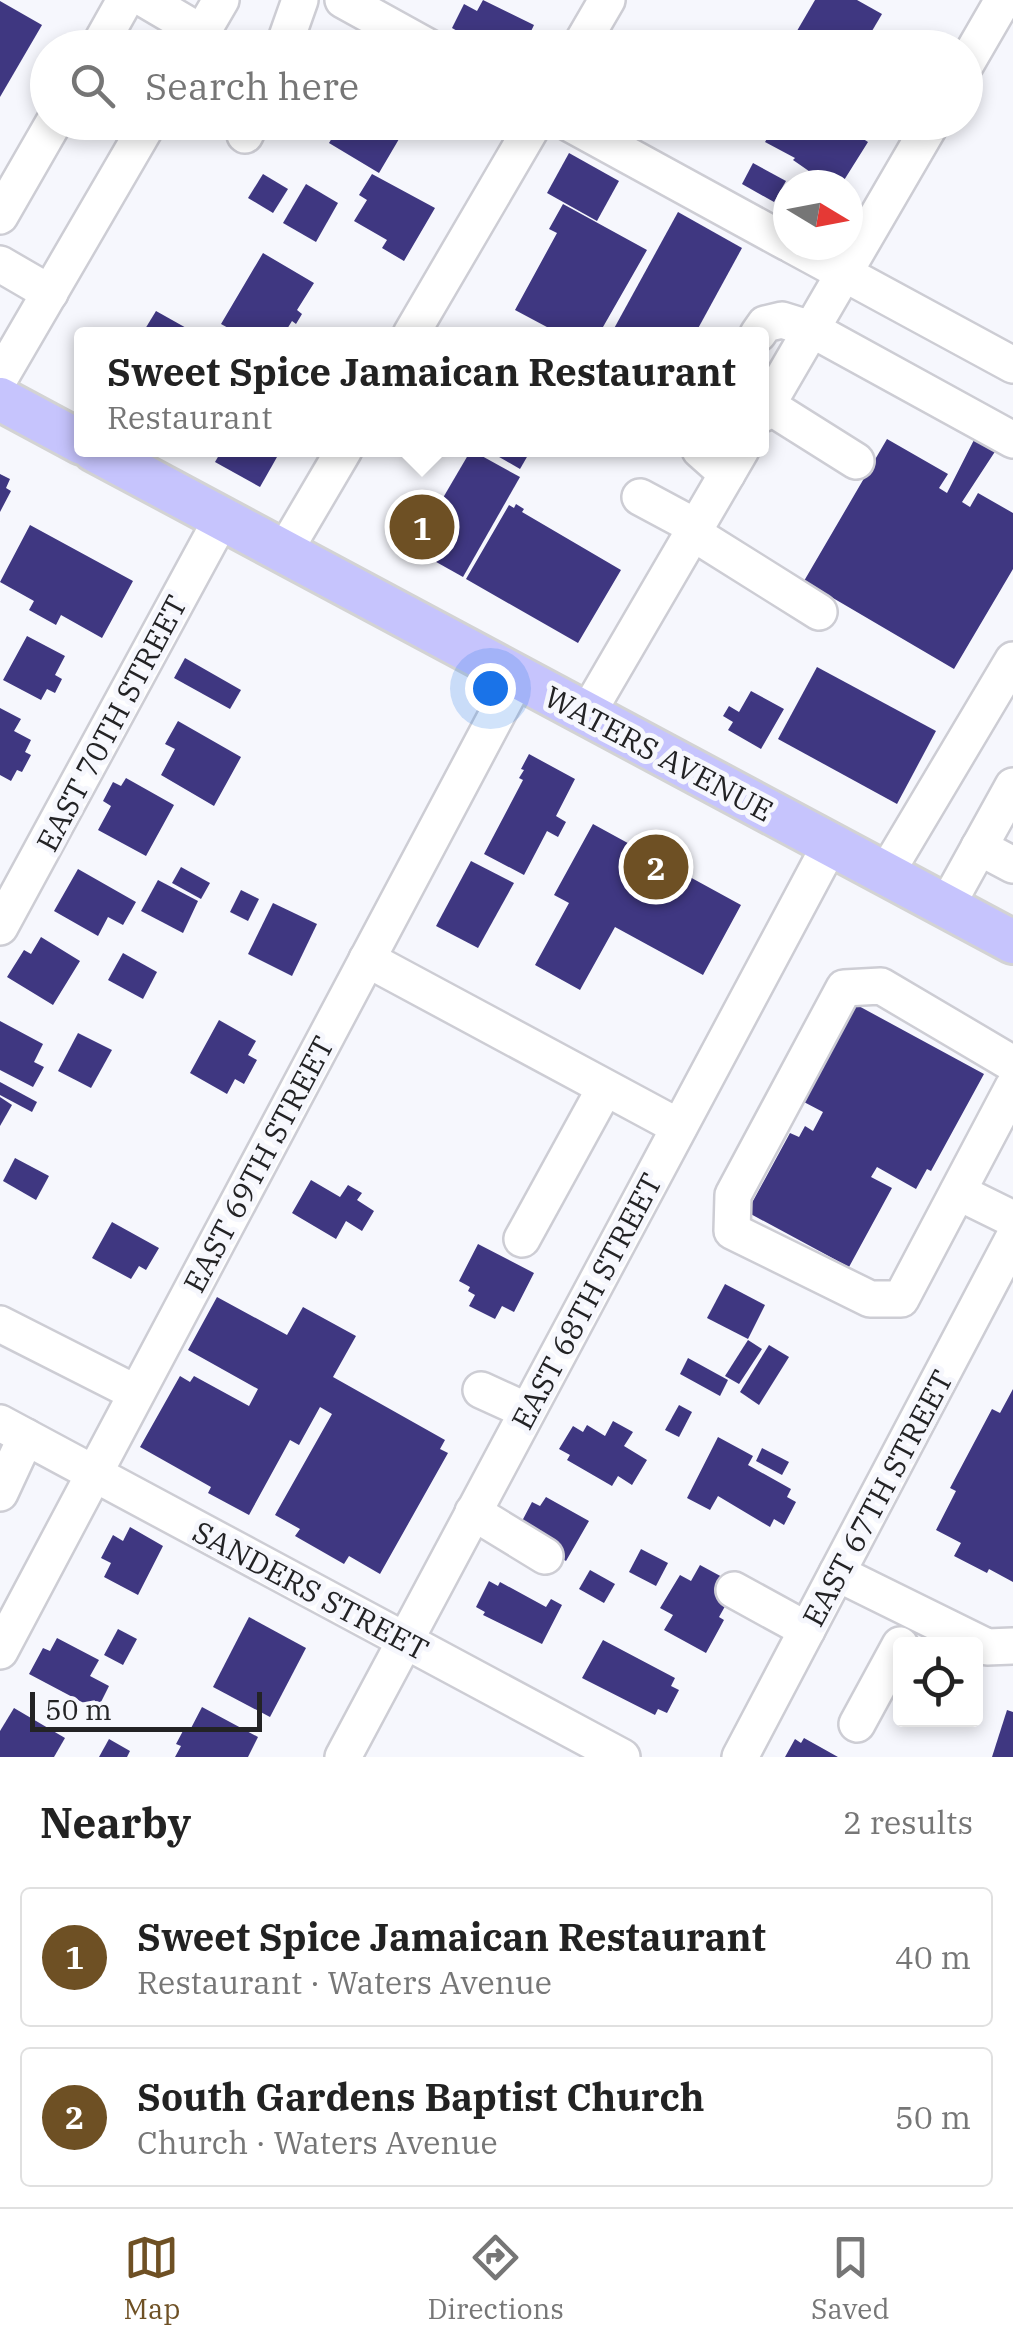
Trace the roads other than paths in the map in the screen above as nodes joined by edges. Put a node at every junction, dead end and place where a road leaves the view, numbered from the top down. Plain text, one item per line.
1 (125, 0) edge
2 (146, 0) edge
3 (221, 0) edge
4 (300, 0) edge
5 (343, 0) edge
6 (607, 0) edge
7 (1003, 0) edge
8 (108, 30) edge
9 (184, 30) edge
10 (203, 30) edge
11 (289, 30) edge
12 (397, 30) edge
13 (590, 30) edge
14 (983, 35) edge
15 (44, 140) edge
16 (139, 140) edge
17 (525, 140) edge
18 (600, 140) edge
19 (922, 140) edge
20 (0, 216) edge
21 (773, 235) edge
22 (819, 260) edge
23 (0, 264) edge
24 (844, 274) junction
25 (50, 293) junction
26 (416, 327) edge
27 (762, 327) edge
28 (811, 329) junction
29 (1013, 366) edge
30 (0, 378) edge
31 (0, 399) edge
32 (769, 401) edge
33 (769, 413) edge
34 (74, 439) edge
35 (1013, 440) edge
36 (107, 457) edge
37 (340, 457) edge
38 (856, 461) dead end
39 (734, 462) edge
40 (640, 497) dead end
41 (222, 518) junction
42 (694, 530) junction
43 (284, 552) junction
44 (819, 612) dead end
45 (1012, 663) edge
46 (517, 677) junction
47 (587, 714) junction
48 (1013, 786) edge
49 (830, 845) junction
50 (979, 847) junction
51 (1013, 866) edge
52 (885, 875) junction
53 (946, 907) junction
54 (0, 927) edge
55 (1013, 942) edge
56 (367, 959) junction
57 (1013, 1064) edge
58 (1013, 1087) edge
59 (605, 1088) junction
60 (679, 1128) junction
61 (958, 1192) junction
62 (1013, 1219) edge
63 (1013, 1239) edge
64 (522, 1240) dead end
65 (1001, 1293) edge
66 (0, 1324) edge
67 (481, 1390) dead end
68 (136, 1393) junction
69 (527, 1411) junction
70 (13, 1430) edge
71 (94, 1473) junction
72 (0, 1493) edge
73 (474, 1512) junction
74 (545, 1556) dead end
75 (837, 1573) junction
76 (734, 1590) dead end
77 (918, 1613) junction
78 (807, 1630) junction
79 (905, 1637) edge
80 (405, 1640) junction
81 (1013, 1646) edge
82 (0, 1651) edge
83 (893, 1659) edge
84 (857, 1724) dead end
85 (343, 1757) edge
86 (622, 1757) edge
87 (740, 1757) edge

1 - 8 street
2 - 9 street
3 - 10 street
4 - 11 street
5 - 12 street
6 - 13 street
7 - 14 street
15 - 20 street
16 - 25 street
17 - 26 street
18 - 21 street
19 - 24 street
22 - 24 street
23 - 25 street
24 - 28 street
24 - 29 street
25 - 30 street
27 - 28 street
28 - 32 street
28 - 35 street
31 - 34 main road
33 - 38 street
36 - 41 main road, WATERS AVENUE
37 - 43 street
39 - 42 street
40 - 42 street
41 - 43 main road, WATERS AVENUE
41 - 54 street, EAST 70TH STREET
42 - 44 street
42 - 47 street
43 - 46 main road, WATERS AVENUE
45 - 52 street
46 - 47 main road, WATERS AVENUE
46 - 56 street, EAST 69TH STREET
47 - 49 main road, WATERS AVENUE
48 - 50 street
49 - 52 main road, WATERS AVENUE
49 - 60 street, EAST 68TH STREET
50 - 51 street
50 - 53 street
52 - 53 main road, WATERS AVENUE
53 - 55 main road, WATERS AVENUE
56 - 59 street
56 - 68 street, EAST 69TH STREET
57 - 61 street
58 - 61 street
59 - 60 street
59 - 64 street
60 - 69 street, EAST 68TH STREET
61 - 62 street
63 - 65 street, EAST 67TH STREET
65 - 75 street, EAST 67TH STREET
66 - 68 street
67 - 69 street
68 - 71 street, EAST 69TH STREET
69 - 73 street, EAST 68TH STREET
70 - 71 street, SANDERS STREET
70 - 72 street
71 - 80 street, SANDERS STREET
71 - 82 street, EAST 69TH STREET
73 - 74 street
73 - 80 street, EAST 68TH STREET
75 - 77 street
75 - 78 street, EAST 67TH STREET
76 - 78 street
77 - 79 street
77 - 81 street
78 - 87 street, EAST 67TH STREET
80 - 85 street, EAST 68TH STREET
80 - 86 street, SANDERS STREET
83 - 84 street

